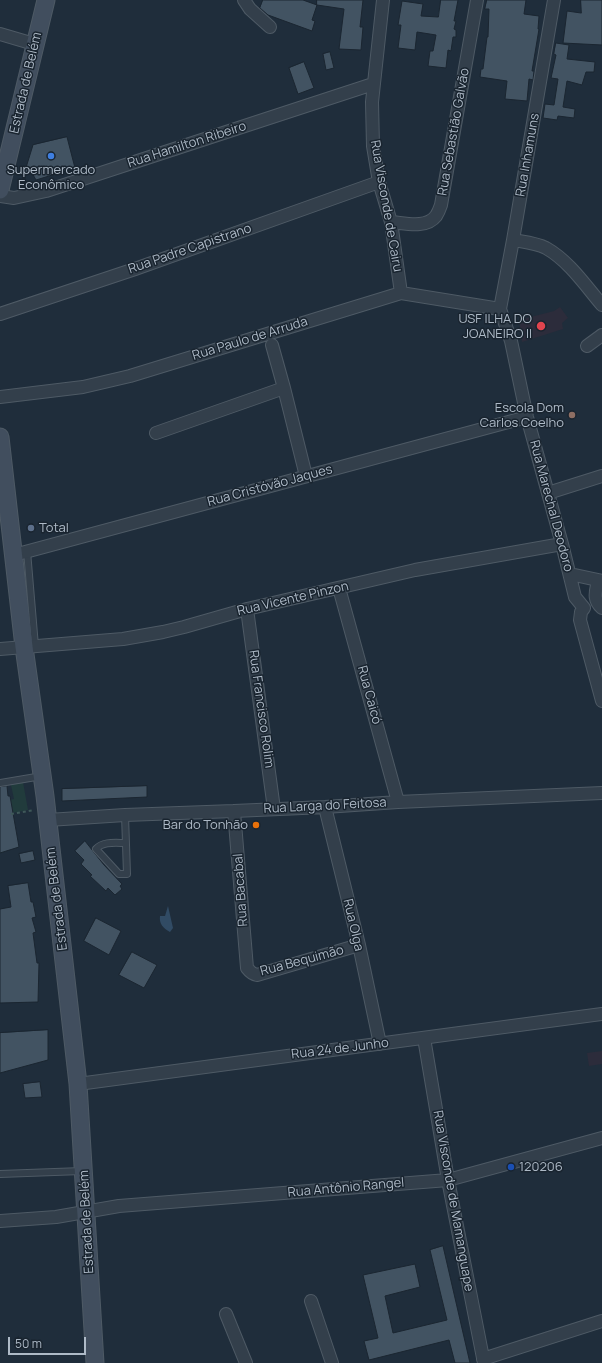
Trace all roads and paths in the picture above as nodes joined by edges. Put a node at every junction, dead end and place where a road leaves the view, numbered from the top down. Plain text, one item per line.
1 (46, 0) edge
2 (244, 0) edge
3 (383, 0) edge
4 (477, 0) edge
5 (554, 0) edge
6 (270, 27) dead end
7 (0, 34) edge
8 (34, 44) junction
9 (374, 84) junction
10 (379, 182) junction
11 (0, 190) edge
12 (0, 196) edge
13 (391, 222) junction
14 (513, 240) junction
15 (401, 293) junction
16 (602, 305) edge
17 (500, 309) junction
18 (0, 314) edge
19 (602, 335) edge
20 (272, 345) dead end
21 (587, 346) dead end
22 (284, 388) junction
23 (0, 397) edge
24 (527, 417) junction
25 (156, 433) dead end
26 (0, 437) edge
27 (306, 476) junction
28 (602, 476) edge
29 (548, 493) junction
30 (562, 544) junction
31 (21, 553) junction
32 (570, 574) junction
33 (602, 581) edge
34 (339, 588) junction
35 (584, 608) junction
36 (247, 609) junction
37 (602, 609) edge
38 (30, 646) junction
39 (0, 649) edge
40 (602, 701) edge
41 (42, 776) junction
42 (0, 783) edge
43 (602, 793) edge
44 (398, 802) junction
45 (324, 807) junction
46 (274, 809) junction
47 (234, 811) junction
48 (11, 814) dead end
49 (47, 814) junction
50 (125, 815) junction
51 (126, 843) junction
52 (358, 945) junction
53 (247, 968) joint
54 (602, 1014) edge
55 (424, 1038) junction
56 (380, 1044) junction
57 (78, 1084) junction
58 (602, 1138) edge
59 (84, 1171) junction
60 (0, 1174) edge
61 (448, 1180) junction
62 (85, 1212) junction
63 (0, 1221) edge
64 (311, 1301) dead end
65 (226, 1314) dead end
66 (602, 1321) edge
67 (483, 1361) edge
68 (95, 1363) edge
69 (246, 1363) edge
70 (332, 1363) edge

1 - 8 main road, Estrada de Belém
2 - 6 street
3 - 9 street, Rua Visconde de Cairu
4 - 13 street, Rua Sebastião Galvão
5 - 14 street, Rua Inhamuns
7 - 8 street
8 - 11 main road, Estrada de Belém
9 - 10 street, Rua Visconde de Cairu
9 - 12 street, Rua Hamilton Ribeiro
10 - 13 street, Rua Visconde de Cairu
10 - 18 street, Rua Padre Capistrano
13 - 15 street, Rua Visconde de Cairu
14 - 16 street
14 - 17 street, Rua Inhamuns
15 - 17 street, Rua Paulo de Arruda
15 - 23 street, Rua Paulo de Arruda
17 - 24 street, Rua Marechal Deodoro
19 - 21 street
20 - 22 street
22 - 25 street
22 - 27 street
24 - 27 street, Rua Cristóvão Jaques
24 - 29 street, Rua Marechal Deodoro
26 - 31 main road, Estrada de Belém
27 - 31 street, Rua Cristóvão Jaques
28 - 29 street
29 - 30 street, Rua Marechal Deodoro
30 - 32 street, Rua Marechal Deodoro
30 - 34 street, Rua Vicente Pinzon
31 - 38 main road, Estrada de Belém
32 - 33 street
32 - 35 street, Rua Marechal Deodoro
33 - 37 street
34 - 36 street, Rua Vicente Pinzon
34 - 44 street, Rua Caicó
35 - 37 street
35 - 40 street
36 - 38 street, Rua Vicente Pinzon
36 - 46 street, Rua Francisco Rolim
38 - 39 street, Rua Vicente Pinzon
38 - 41 main road, Estrada de Belém
41 - 42 lane
41 - 49 main road, Estrada de Belém
43 - 44 street, Rua Larga do Feitosa
44 - 45 street, Rua Larga do Feitosa
45 - 46 street, Rua Larga do Feitosa
45 - 52 street, Rua Olga
46 - 47 street, Rua Larga do Feitosa
47 - 50 street, Rua Larga do Feitosa
47 - 53 street, Rua Bacabal
48 - 49 path
49 - 50 street, Rua Larga do Feitosa
49 - 57 main road, Estrada de Belém
50 - 51 lane
51 - 51 lane
52 - 53 street, Rua Bequimão
52 - 56 street, Rua Olga
54 - 55 street, Rua 24 de Junho
55 - 56 street, Rua 24 de Junho
55 - 61 street, Rua Visconde de Mamanguape
56 - 57 street, Rua 24 de Junho
57 - 59 main road, Estrada de Belém
58 - 61 street, Rua Antônio Rangel
59 - 60 lane
59 - 62 main road, Estrada de Belém
61 - 62 street, Rua Antônio Rangel
61 - 67 street, Rua Visconde de Mamanguape
62 - 63 street, Rua Antônio Rangel
62 - 68 main road, Estrada de Belém
64 - 70 street
65 - 69 street
66 - 67 street

